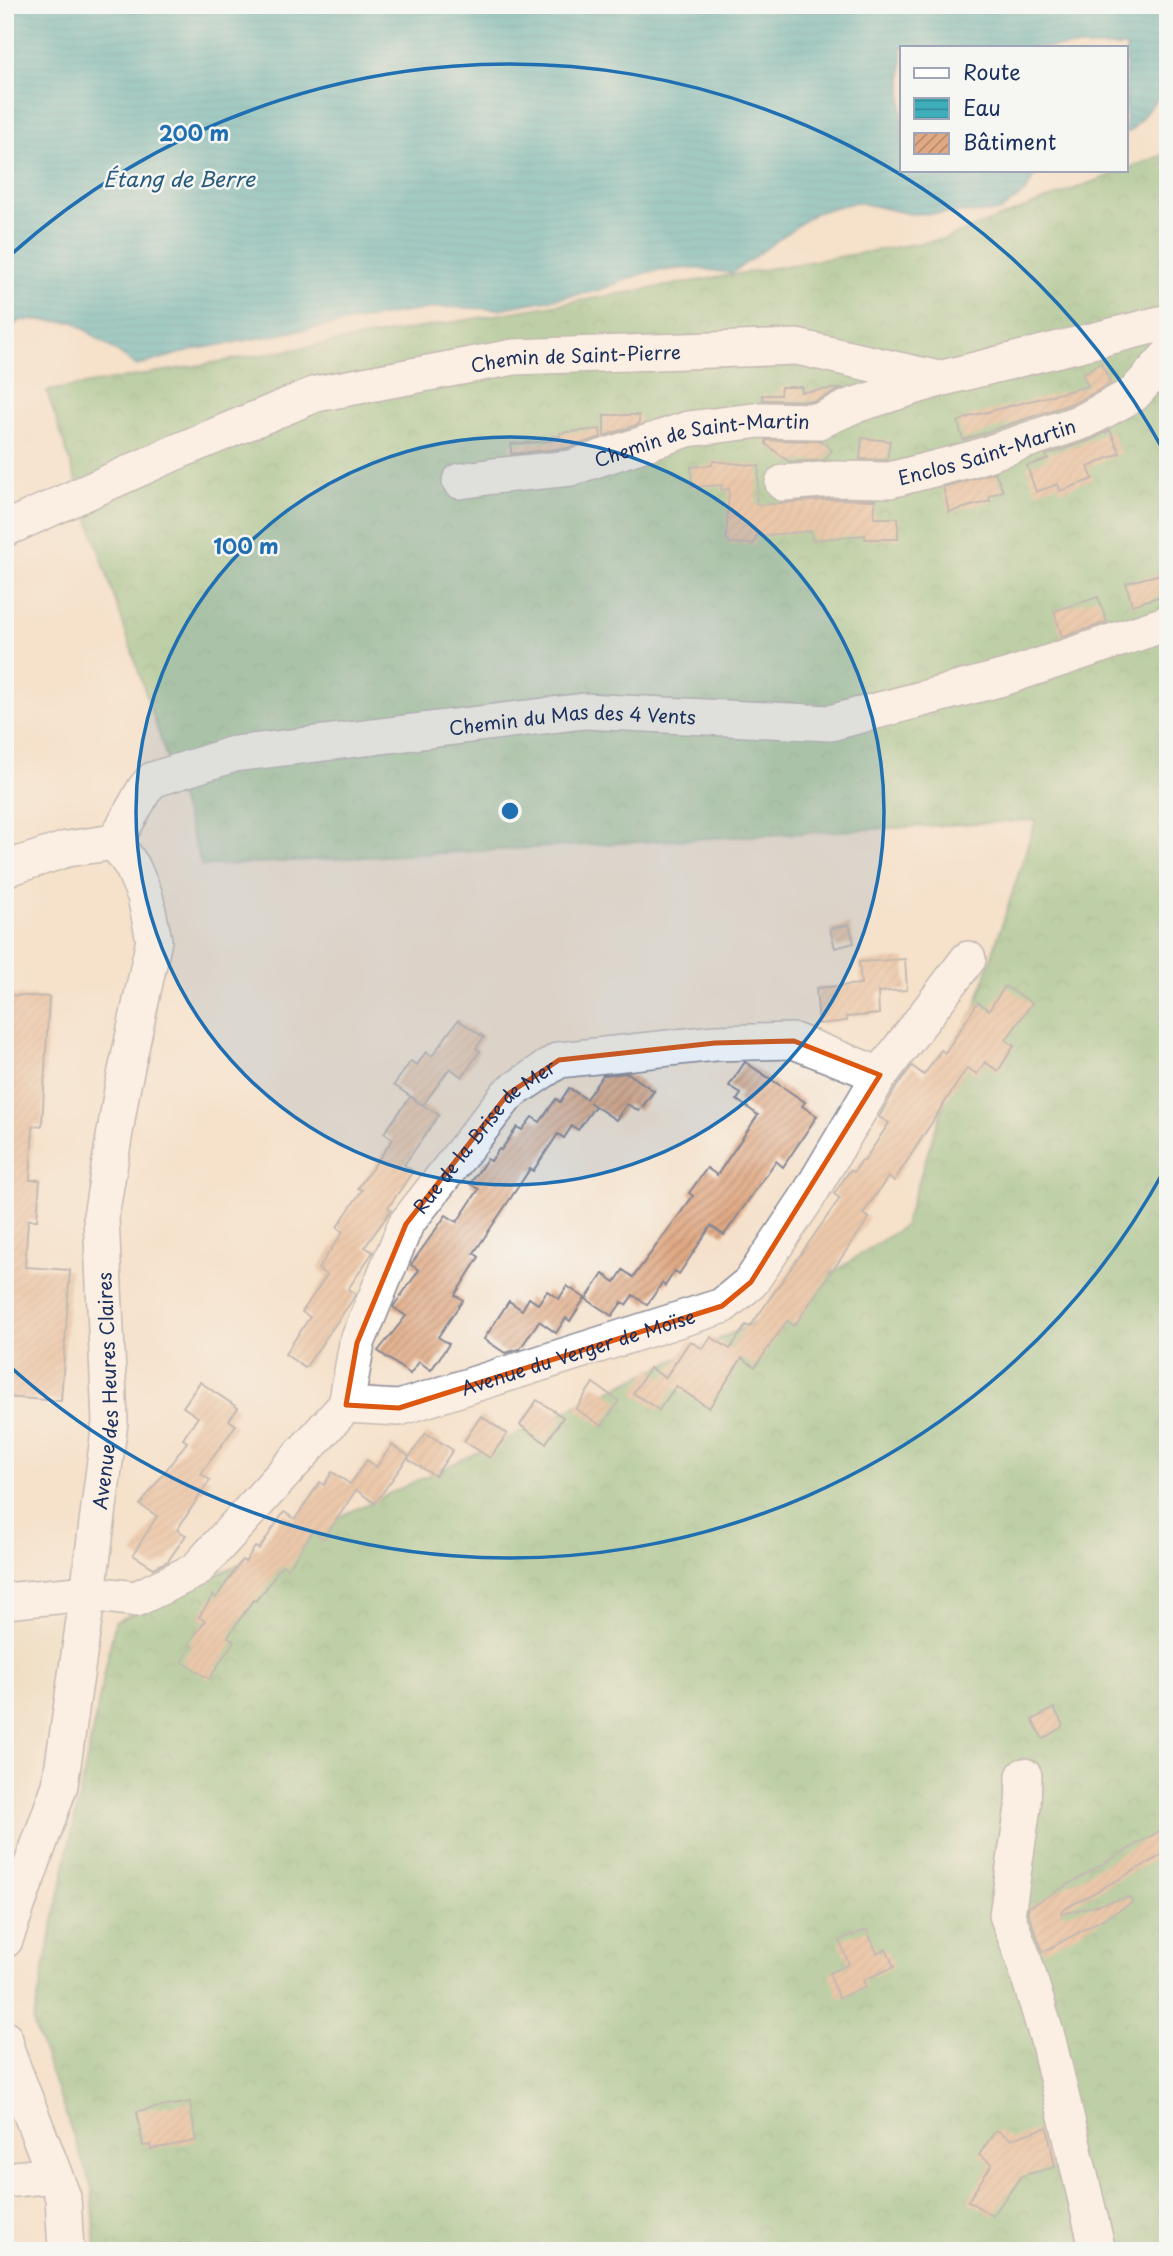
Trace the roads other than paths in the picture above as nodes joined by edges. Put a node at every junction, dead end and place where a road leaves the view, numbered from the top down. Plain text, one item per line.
1 (1168, 322) edge
2 (1168, 356) edge
3 (939, 379) junction
4 (460, 481) dead end
5 (783, 483) dead end
6 (5, 529) edge
7 (1168, 623) edge
8 (116, 842) junction
9 (5, 869) edge
10 (968, 959) dead end
11 (880, 1075) junction
12 (346, 1405) junction
13 (88, 1593) junction
14 (5, 1601) edge
15 (1024, 1776) dead end
16 (5, 1940) edge
17 (5, 2039) edge
18 (54, 2175) junction
19 (5, 2180) edge
20 (66, 2251) edge
21 (1098, 2251) edge

1 - 3 street, Chemin de Saint-Pierre
2 - 5 street, Enclos Saint-Martin
3 - 4 street, Chemin de Saint-Martin
3 - 6 street, Chemin de Saint-Pierre
7 - 8 street, Chemin du Mas des 4 Vents
8 - 9 street
8 - 13 street, Avenue des Heures Claires
10 - 11 street, Avenue du Verger de Moïse
11 - 12 street, Avenue du Verger de Moïse
11 - 12 street, Rue de la Brise de Mer
12 - 13 street
13 - 14 street
13 - 16 street, Avenue des Heures Claires
15 - 21 street
17 - 18 street
18 - 19 street
18 - 20 street

